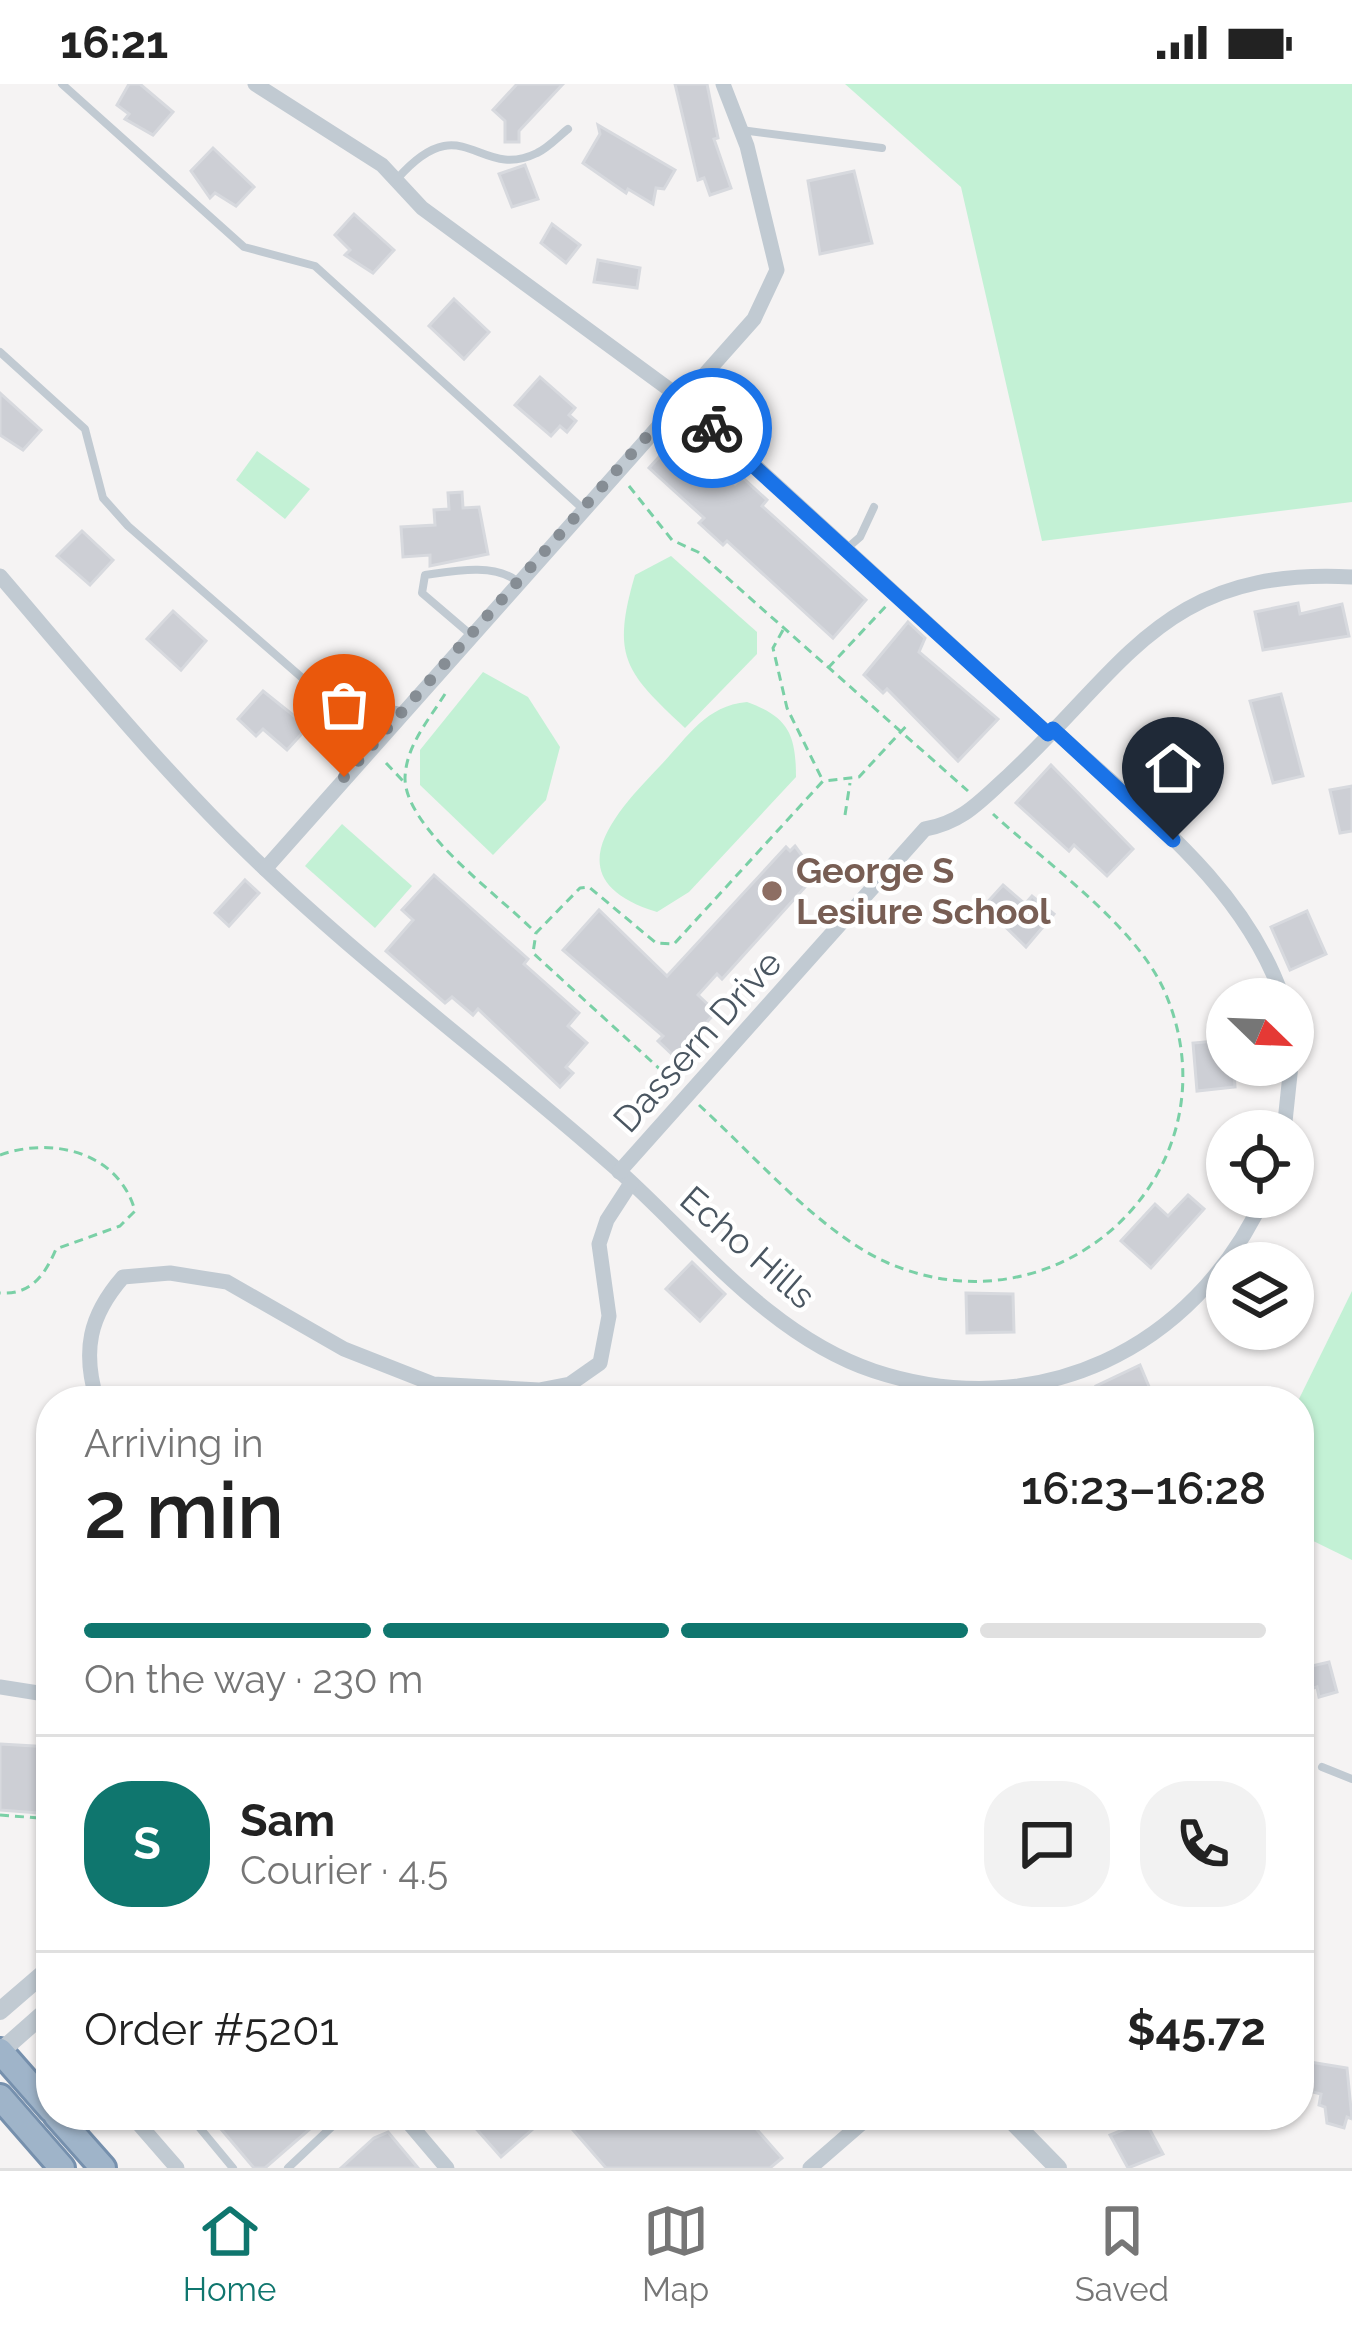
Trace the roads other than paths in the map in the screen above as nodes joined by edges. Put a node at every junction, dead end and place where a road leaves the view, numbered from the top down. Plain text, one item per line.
1 (62, 84) edge
2 (255, 84) edge
3 (723, 84) edge
4 (568, 129) dead end
5 (739, 130) junction
6 (882, 148) dead end
7 (396, 180) junction
8 (0, 352) edge
9 (681, 398) junction
10 (874, 507) dead end
11 (582, 508) junction
12 (844, 550) junction
13 (0, 576) edge
14 (1352, 577) edge
15 (517, 581) junction
16 (470, 634) junction
17 (401, 711) junction
18 (1051, 731) junction
19 (265, 869) junction
20 (1275, 978) edge
21 (625, 1177) junction
22 (1254, 1218) edge
23 (92, 1386) edge
24 (452, 1386) edge
25 (543, 1386) edge
26 (963, 1386) edge
27 (991, 1386) edge
28 (0, 1688) edge
29 (36, 1693) edge
30 (1322, 1767) dead end
31 (1352, 1779) edge
32 (36, 1980) edge
33 (0, 2011) edge
34 (36, 2024) edge
35 (0, 2052) edge
36 (36, 2092) edge
37 (0, 2097) edge
38 (70, 2130) edge
39 (201, 2130) edge
40 (328, 2130) edge
41 (415, 2130) edge
42 (854, 2130) edge
43 (1021, 2130) edge
44 (145, 2131) edge
45 (62, 2168) edge
46 (103, 2168) edge
47 (177, 2168) edge
48 (233, 2168) edge
49 (288, 2168) edge
50 (447, 2168) edge
51 (810, 2168) edge
52 (1058, 2168) edge

1 - 11 lane
2 - 7 street
3 - 5 street
4 - 7 lane
5 - 6 lane
5 - 9 street
7 - 9 street
8 - 17 lane
9 - 11 street
9 - 12 street
10 - 12 lane
11 - 15 street
12 - 18 street
13 - 19 street, Dassern Drive
14 - 18 street, Dassern Drive
15 - 16 street
15 - 16 lane
16 - 17 street
17 - 19 street
18 - 20 street
18 - 21 street, Dassern Drive
19 - 21 street, Dassern Drive
21 - 25 street
21 - 26 street, Echo Hills
22 - 27 street, Echo Hills
23 - 24 street
28 - 29 street
30 - 31 lane
32 - 33 street
34 - 35 street
35 - 36 highway
37 - 45 highway
38 - 46 highway
39 - 48 lane
40 - 49 lane
41 - 50 street
42 - 51 street
43 - 52 street
44 - 47 street

